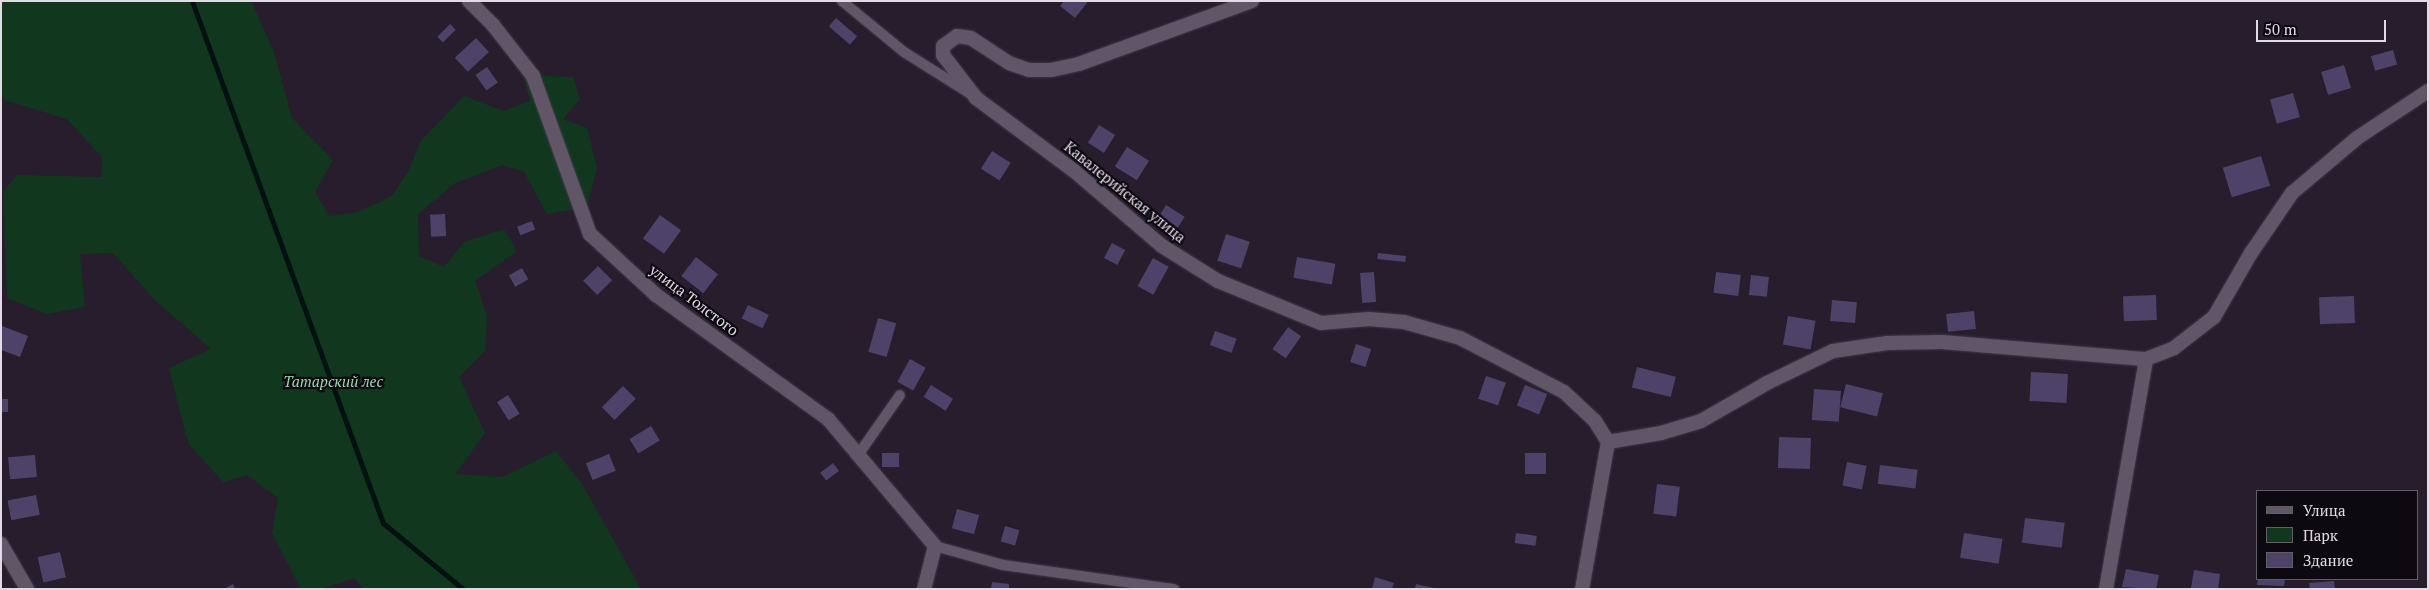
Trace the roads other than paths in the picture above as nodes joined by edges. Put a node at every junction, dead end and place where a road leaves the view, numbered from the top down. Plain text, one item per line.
1 (469, 1) edge
2 (842, 1) edge
3 (1252, 1) edge
4 (2428, 91) edge
5 (976, 98) junction
6 (2146, 359) junction
7 (900, 395) dead end
8 (1608, 442) junction
9 (858, 455) junction
10 (1, 544) edge
11 (935, 546) junction
12 (27, 589) edge
13 (924, 589) edge
14 (1174, 589) edge
15 (1582, 589) edge
16 (2106, 589) edge

1 - 9 street, улица Толстого
2 - 5 lane
3 - 5 street, Кавалерийская улица
4 - 6 street
5 - 8 street, Кавалерийская улица
6 - 8 street
6 - 16 street
7 - 9 lane
8 - 15 street
9 - 11 street, улица Толстого
10 - 12 street
11 - 13 street
11 - 14 lane

